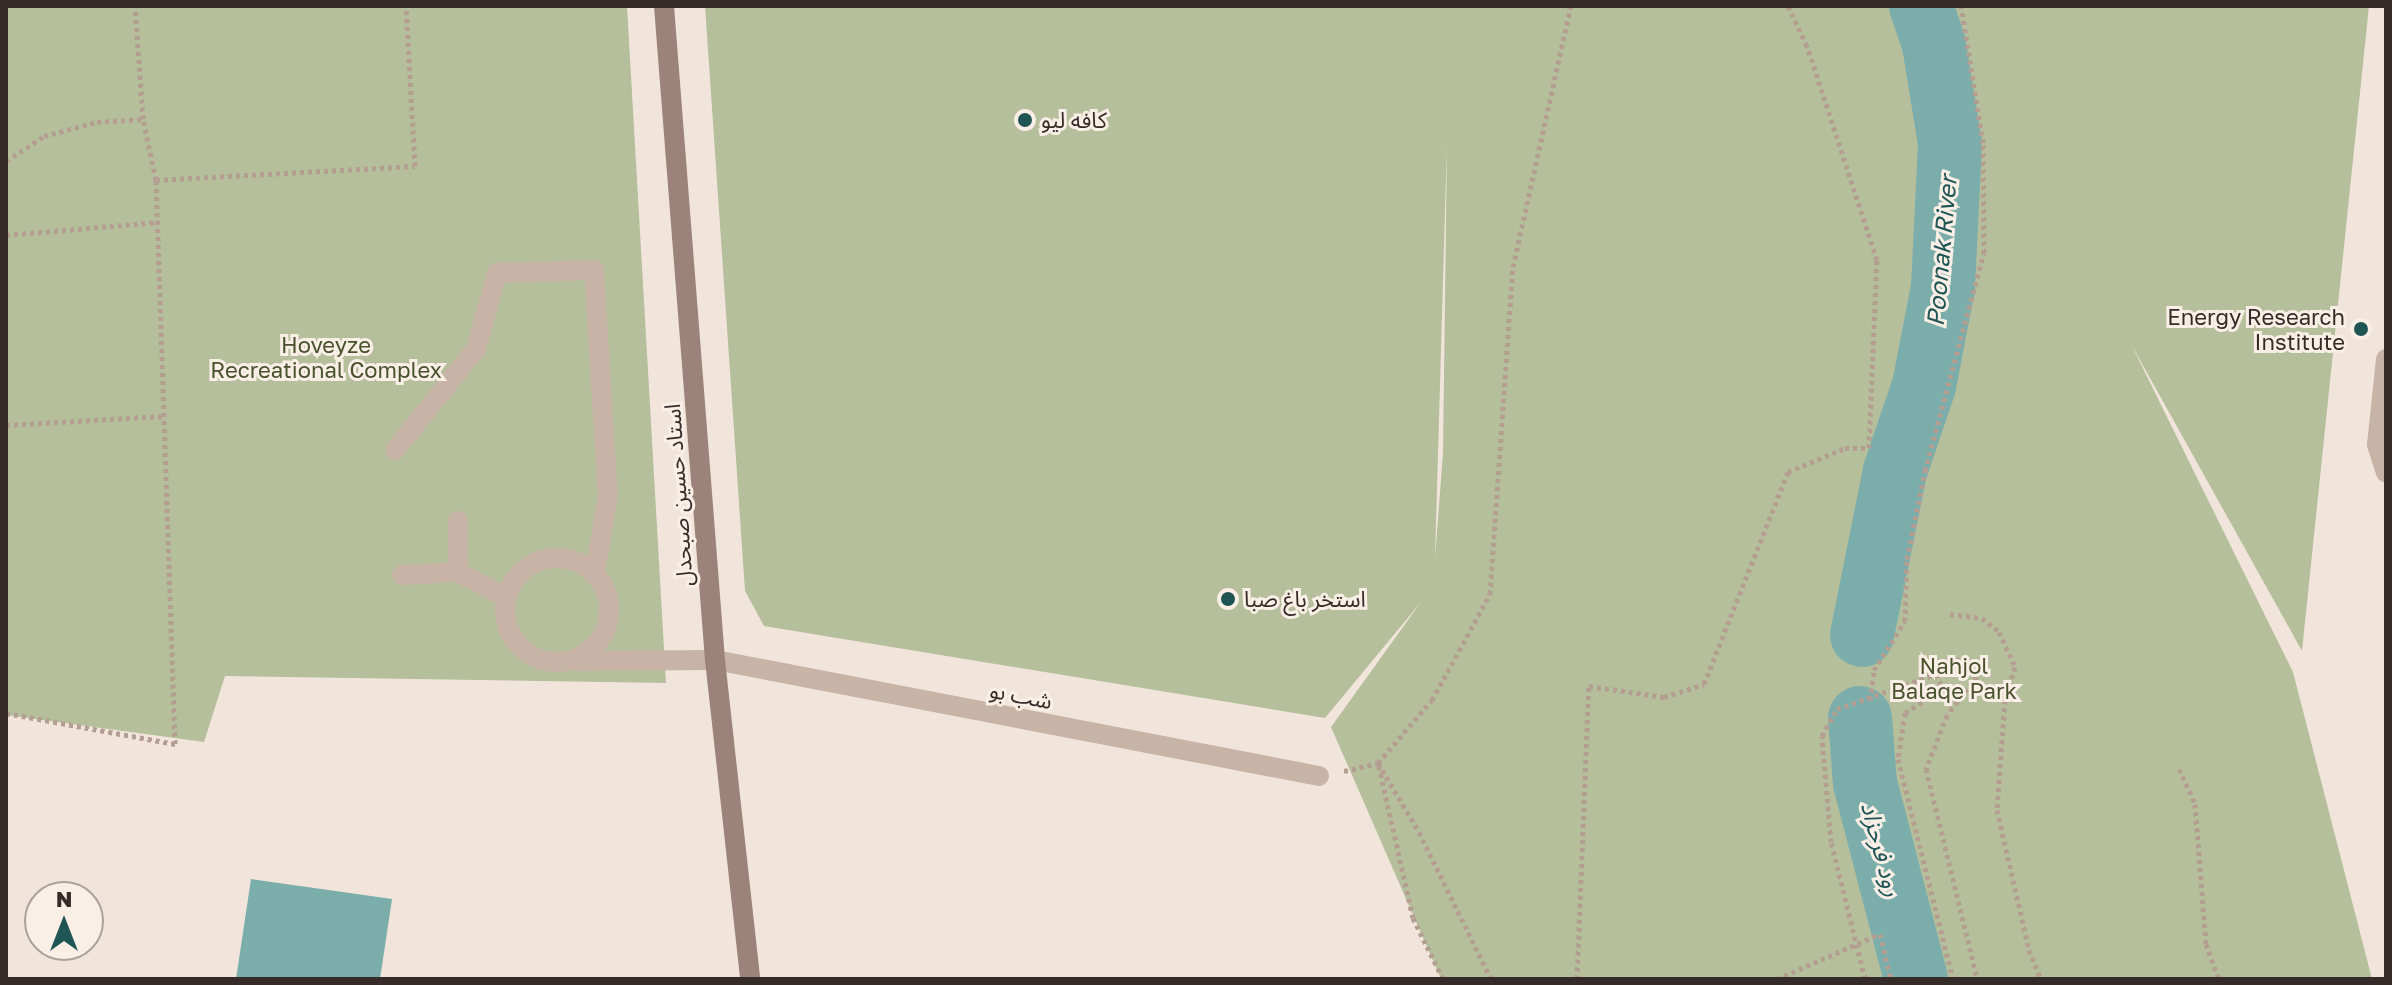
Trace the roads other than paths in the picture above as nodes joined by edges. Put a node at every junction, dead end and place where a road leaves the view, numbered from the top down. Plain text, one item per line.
1 (664, 6) edge
2 (2386, 359) edge
3 (395, 450) dead end
4 (2386, 473) edge
5 (458, 521) dead end
6 (458, 572) junction
7 (595, 573) junction
8 (402, 575) dead end
9 (505, 597) junction
10 (715, 660) junction
11 (565, 662) junction
12 (1319, 776) road end
13 (750, 979) edge

1 - 10 street, استاد حسین صبحدل
2 - 4 street
3 - 7 street
5 - 6 street
6 - 8 street
6 - 9 street
7 - 9 street
7 - 11 street
9 - 11 street
10 - 11 street, شب بو
10 - 12 street, شب بو
10 - 13 street, استاد حسین صبحدل

